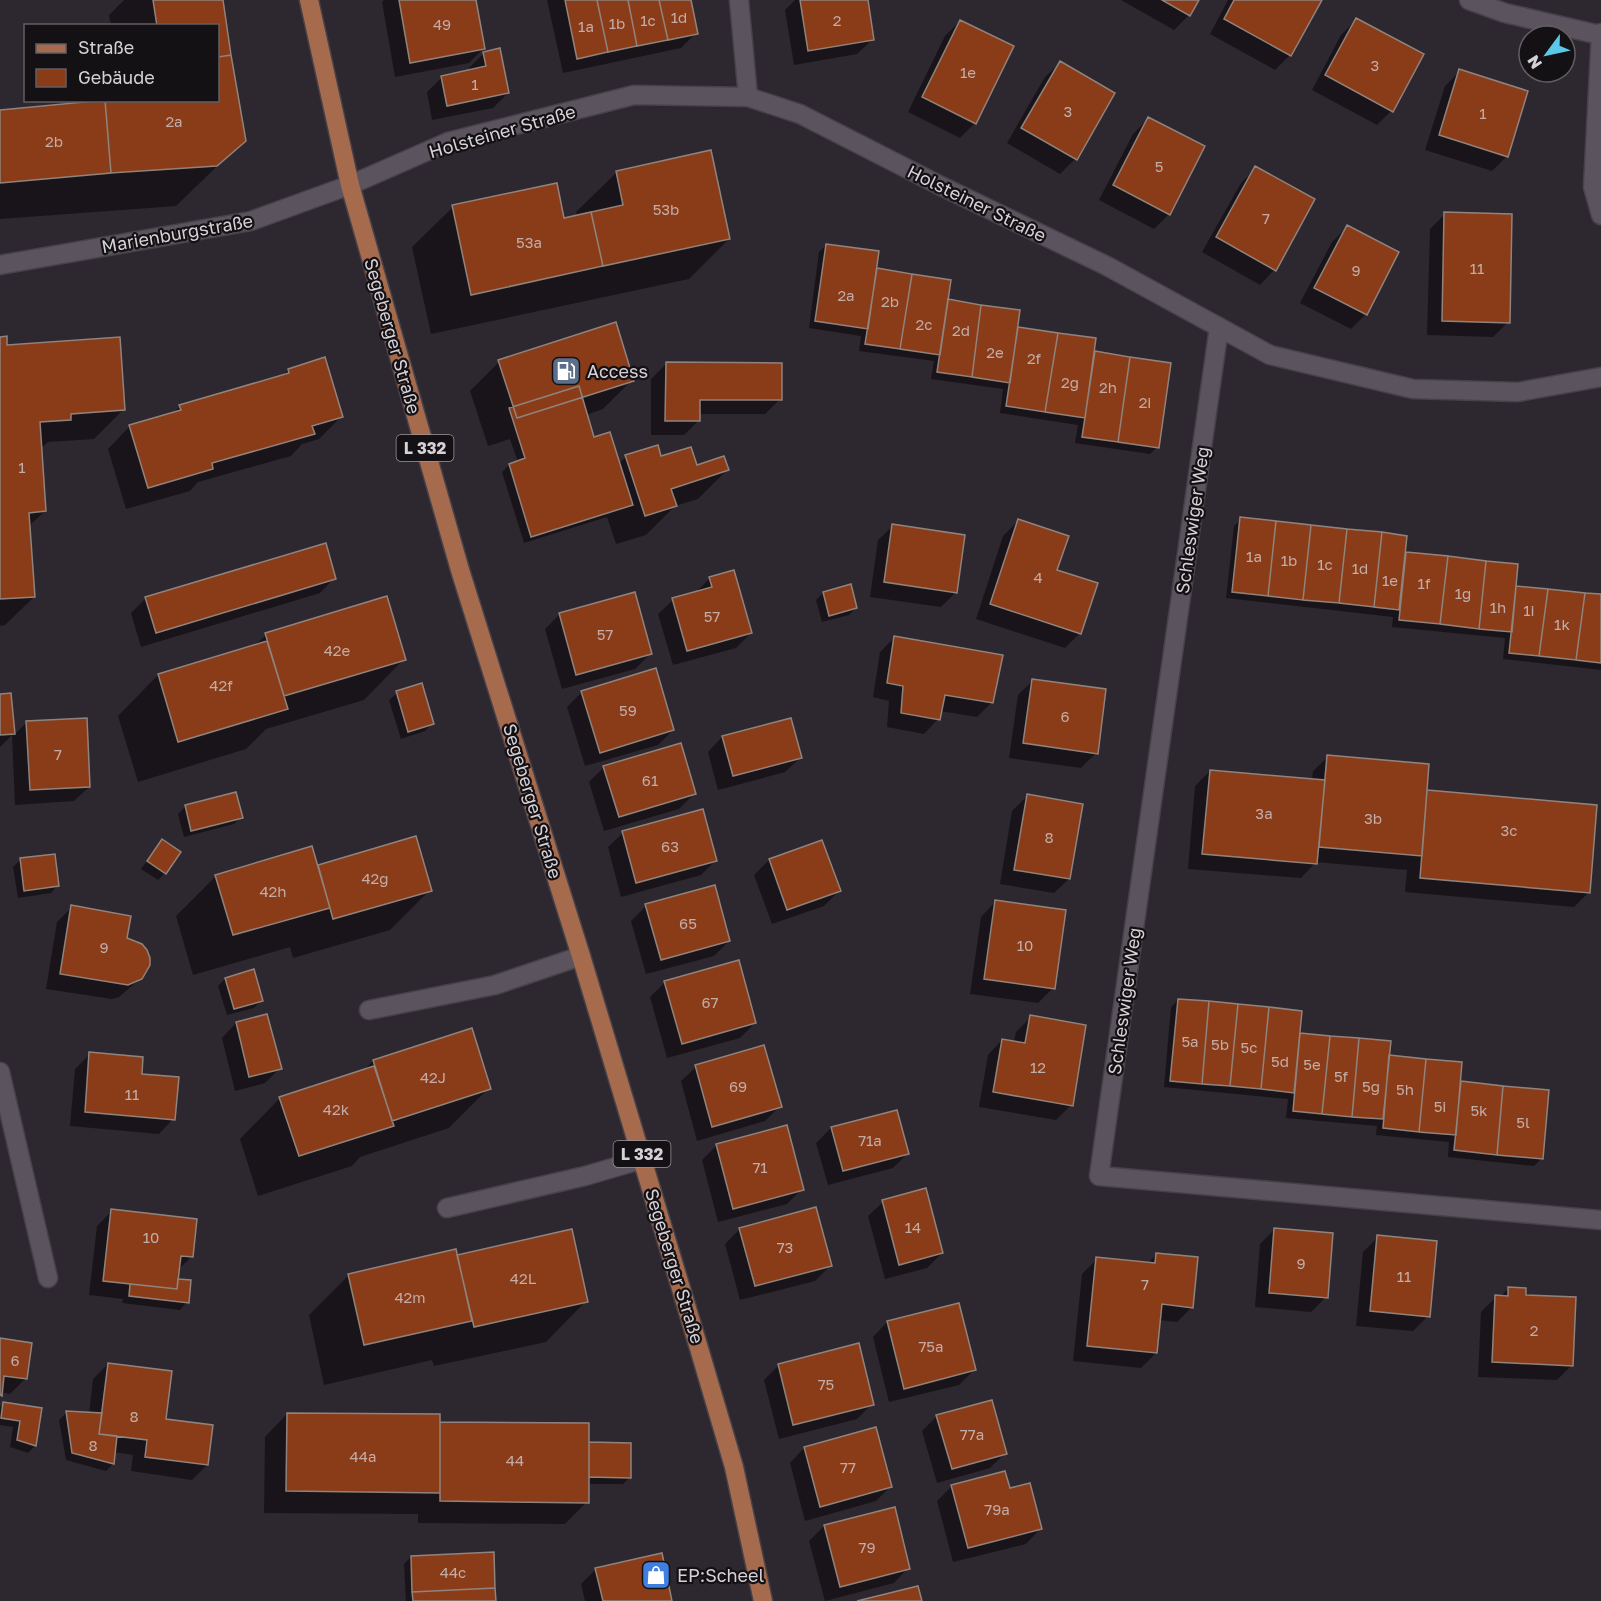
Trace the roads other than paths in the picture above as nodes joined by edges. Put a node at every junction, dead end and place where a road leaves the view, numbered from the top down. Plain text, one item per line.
1 (309, 0) edge
2 (739, 0) edge
3 (1469, 0) edge
4 (1601, 34) edge
5 (748, 97) junction
6 (350, 185) junction
7 (1601, 214) edge
8 (0, 265) edge
9 (1219, 327) junction
10 (1601, 377) edge
11 (581, 956) junction
12 (369, 1010) dead end
13 (0, 1072) edge
14 (643, 1160) junction
15 (447, 1208) dead end
16 (1601, 1220) edge
17 (48, 1278) dead end
18 (763, 1601) edge

1 - 6 main road, Segeberger Straße / L 332
2 - 5 street
3 - 4 street
4 - 7 street
5 - 6 street, Holsteiner Straße
5 - 9 street, Holsteiner Straße
6 - 8 street, Marienburgstraße
6 - 11 main road, Segeberger Straße / L 332
9 - 10 street, Holsteiner Straße
9 - 16 street, Schleswiger Weg
11 - 12 street
11 - 14 main road, Segeberger Straße / L 332
13 - 17 street
14 - 15 street
14 - 18 main road, Segeberger Straße / L 332

